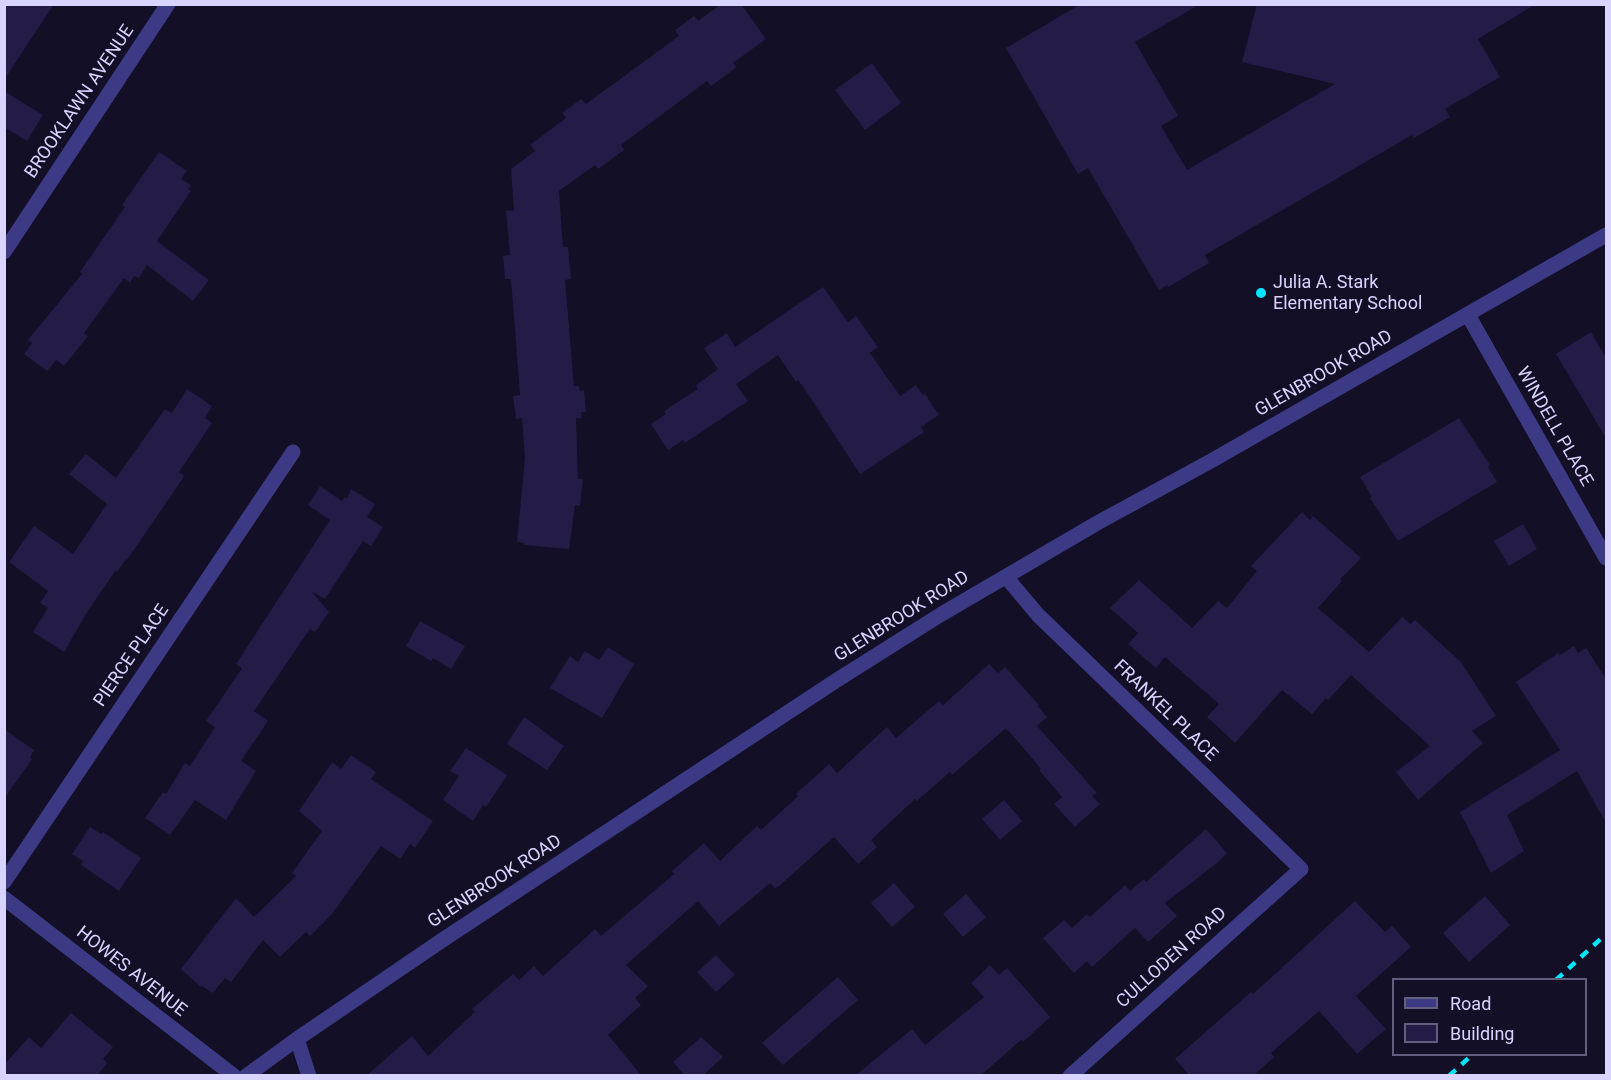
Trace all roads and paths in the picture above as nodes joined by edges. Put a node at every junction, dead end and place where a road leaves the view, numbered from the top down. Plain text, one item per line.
1 (168, 4) edge
2 (1606, 235) edge
3 (4, 252) edge
4 (1468, 315) junction
5 (293, 452) dead end
6 (1606, 558) edge
7 (1006, 577) junction
8 (1301, 869) joint
9 (4, 882) edge
10 (4, 898) edge
11 (297, 1039) junction
12 (234, 1076) edge
13 (246, 1076) edge
14 (309, 1076) edge
15 (1070, 1076) edge

1 - 3 street, BROOKLAWN AVENUE
2 - 4 street, GLENBROOK ROAD
4 - 6 street, WINDELL PLACE
4 - 7 street, GLENBROOK ROAD
5 - 9 street, PIERCE PLACE
7 - 8 street, FRANKEL PLACE
7 - 11 street, GLENBROOK ROAD
8 - 15 street, CULLODEN ROAD
10 - 12 street, HOWES AVENUE
11 - 13 street, GLENBROOK ROAD
11 - 14 street

